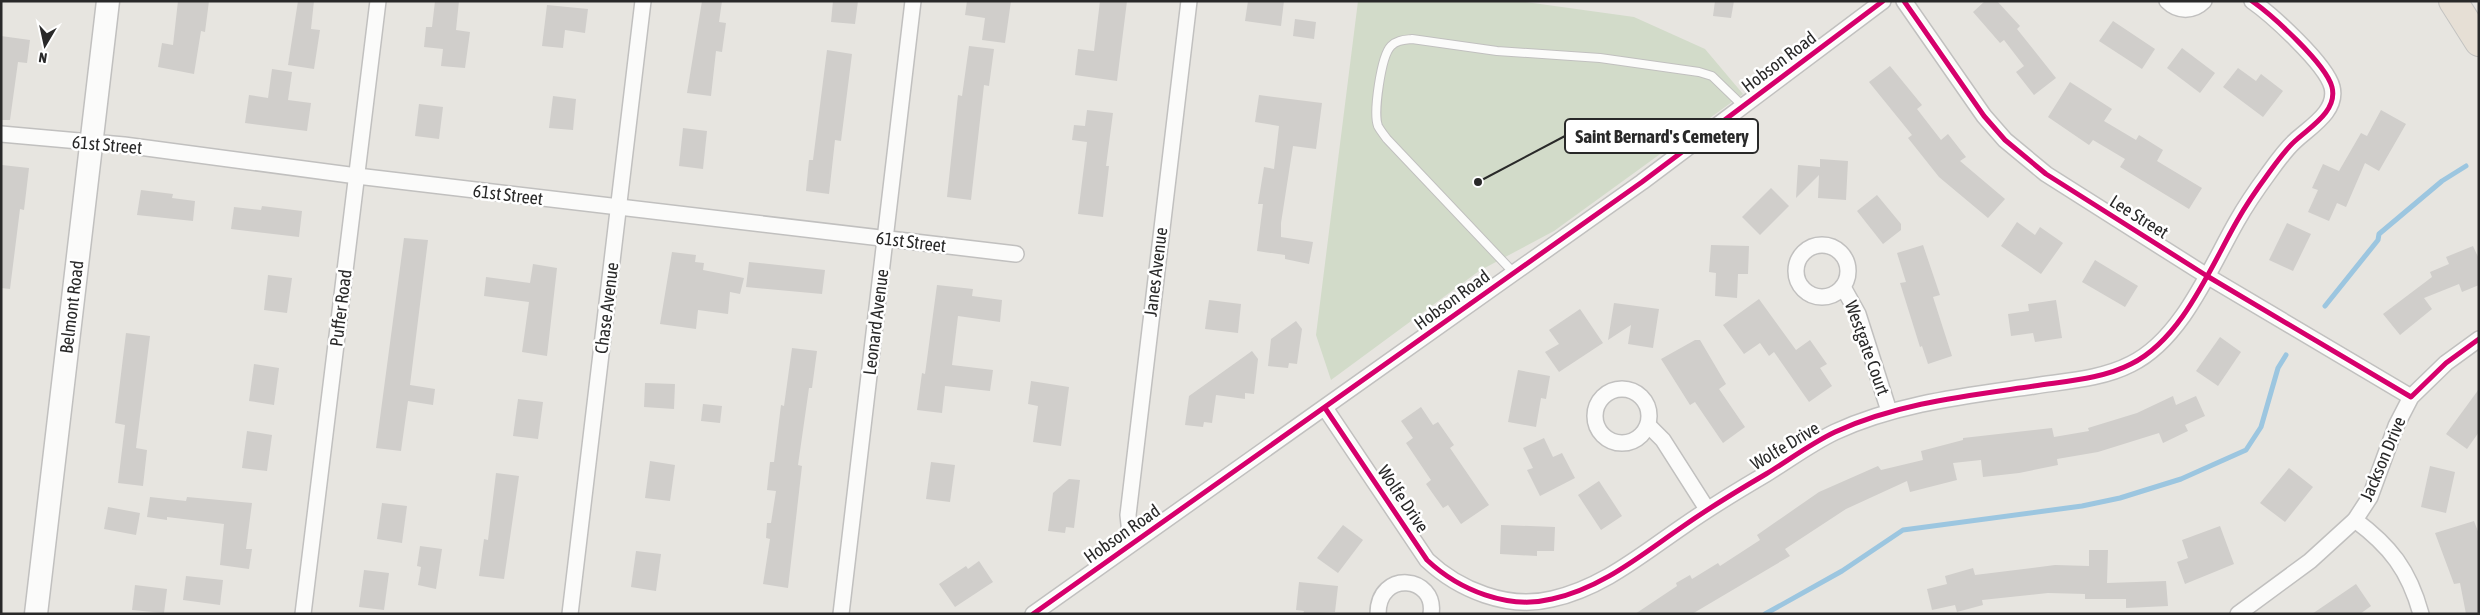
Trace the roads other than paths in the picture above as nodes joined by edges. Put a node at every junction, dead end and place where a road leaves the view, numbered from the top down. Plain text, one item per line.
1 (108, 1) edge
2 (378, 1) edge
3 (643, 1) edge
4 (914, 1) edge
5 (1189, 1) edge
6 (1883, 1) edge
7 (1904, 1) edge
8 (2167, 1) edge
9 (2204, 1) edge
10 (2252, 1) edge
11 (2453, 1) edge
12 (2479, 42) edge
13 (1743, 106) junction
14 (1, 134) edge
15 (91, 143) junction
16 (357, 176) junction
17 (619, 208) junction
18 (886, 239) junction
19 (1016, 254) dead end
20 (1514, 273) junction
21 (2207, 276) junction
22 (1842, 287) dead end
23 (2479, 339) edge
24 (2411, 397) junction
25 (1325, 408) junction
26 (1889, 411) junction
27 (1648, 425) dead end
28 (1707, 509) junction
29 (2355, 520) junction
30 (1131, 543) junction
31 (1441, 573) junction
32 (1424, 590) junction
33 (36, 614) edge
34 (303, 614) edge
35 (570, 614) edge
36 (841, 614) edge
37 (1032, 614) edge
38 (1378, 614) edge
39 (1431, 614) edge
40 (2238, 614) edge
41 (2421, 614) edge

1 - 15 main road, Belmont Road
2 - 16 street, Puffer Road
3 - 17 street, Chase Avenue
4 - 18 street, Leonard Avenue
5 - 30 street, Janes Avenue
6 - 13 street, Hobson Road
7 - 21 street, Lee Street
8 - 9 street
10 - 21 street, Wolfe Drive
11 - 12 highway
13 - 20 street, Hobson Road
13 - 20 lane
14 - 15 street, 61st Street
15 - 16 street, 61st Street
15 - 33 main road, Belmont Road
16 - 17 street, 61st Street
16 - 34 street, Puffer Road
17 - 18 street, 61st Street
17 - 35 street, Chase Avenue
18 - 19 street, 61st Street
18 - 36 street, Leonard Avenue
20 - 25 street, Hobson Road
21 - 24 street, Lee Street
21 - 26 street, Wolfe Drive
22 - 26 street, Westgate Court
23 - 24 street, Jackson Drive
24 - 29 street, Jackson Drive
25 - 30 street, Hobson Road
25 - 31 street, Wolfe Drive
26 - 28 street, Wolfe Drive
27 - 28 street
28 - 31 street, Wolfe Drive
29 - 40 street, Jackson Drive
29 - 41 street
30 - 37 street, Hobson Road
31 - 32 street
32 - 38 street
32 - 39 street

